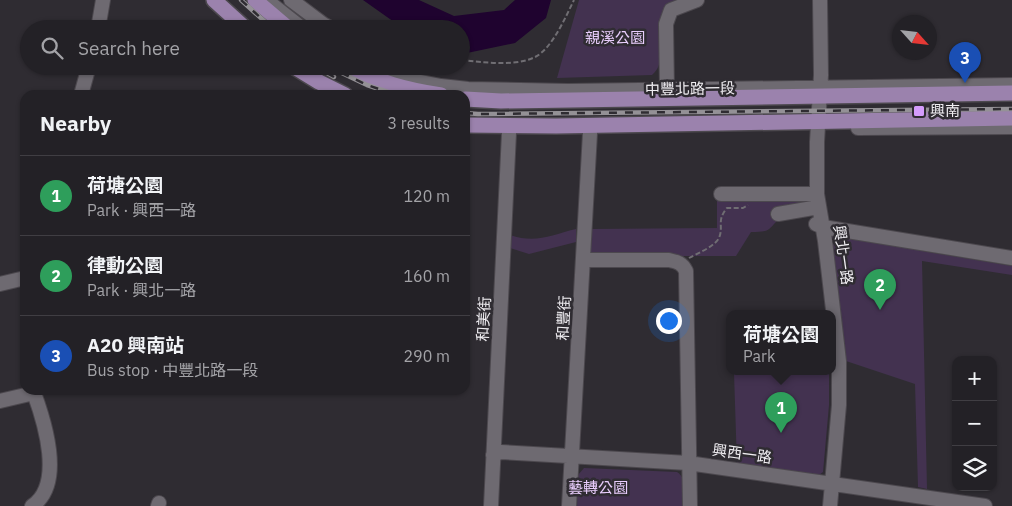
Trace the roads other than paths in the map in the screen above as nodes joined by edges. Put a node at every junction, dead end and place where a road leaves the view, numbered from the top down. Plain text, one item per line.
1 (103, 0) edge
2 (214, 0) edge
3 (256, 0) edge
4 (266, 0) edge
5 (291, 0) edge
6 (696, 0) edge
7 (813, 0) edge
8 (820, 0) edge
9 (100, 20) edge
10 (236, 20) edge
11 (278, 20) edge
12 (291, 20) edge
13 (316, 20) edge
14 (87, 75) edge
15 (308, 75) edge
16 (366, 75) edge
17 (397, 75) edge
18 (1012, 85) edge
19 (667, 89) junction
20 (82, 90) edge
21 (335, 90) edge
22 (410, 90) edge
23 (817, 91) junction
24 (1012, 93) edge
25 (470, 99) edge
26 (1012, 118) edge
27 (470, 125) edge
28 (815, 125) junction
29 (1012, 126) edge
30 (509, 133) junction
31 (590, 133) junction
32 (721, 194) dead end
33 (814, 194) junction
34 (813, 208) junction
35 (778, 214) dead end
36 (820, 223) junction
37 (1012, 251) edge
38 (1012, 258) edge
39 (584, 260) junction
40 (20, 279) edge
41 (0, 284) edge
42 (827, 310) edge
43 (832, 310) edge
44 (836, 339) edge
45 (832, 375) edge
46 (29, 395) edge
47 (34, 395) edge
48 (0, 401) edge
49 (493, 455) junction
50 (572, 460) junction
51 (689, 467) junction
52 (829, 486) junction
53 (32, 506) edge
54 (490, 506) edge
55 (569, 506) edge
56 (690, 506) edge
57 (824, 506) edge
58 (830, 506) edge
59 (943, 506) edge
60 (985, 506) edge

1 - 9 street
2 - 10 main road
3 - 11 main road
4 - 12 street
5 - 13 street
6 - 19 street
7 - 23 street
8 - 23 street
14 - 20 street
15 - 21 main road
16 - 22 main road
17 - 19 street, 中豐北路一段
18 - 23 street, 中豐北路一段
19 - 23 street, 中豐北路一段
23 - 24 main road, 中豐北路一段
23 - 25 main road, 中豐北路一段
23 - 28 street, 興北一路
26 - 28 main road
27 - 28 main road
27 - 30 street
28 - 29 street
28 - 31 street
28 - 33 street, 興北一路
30 - 31 street
30 - 49 street, 和美街
31 - 39 street, 和豐街
32 - 33 street
33 - 34 street
33 - 36 street, 興北一路
34 - 35 street
34 - 36 street
36 - 37 street
36 - 38 street
36 - 42 street
36 - 43 street, 興北一路
39 - 50 street, 和豐街
39 - 51 street
40 - 41 street
44 - 52 street, 興北一路
45 - 52 street
46 - 48 street
47 - 53 street
49 - 50 street, 興西一路
49 - 54 street, 和美街
50 - 51 street, 興西一路
50 - 55 street, 和豐街
51 - 52 street, 興西一路
51 - 56 street
52 - 57 street
52 - 58 street, 興北一路
52 - 59 street
52 - 60 street, 興西一路

